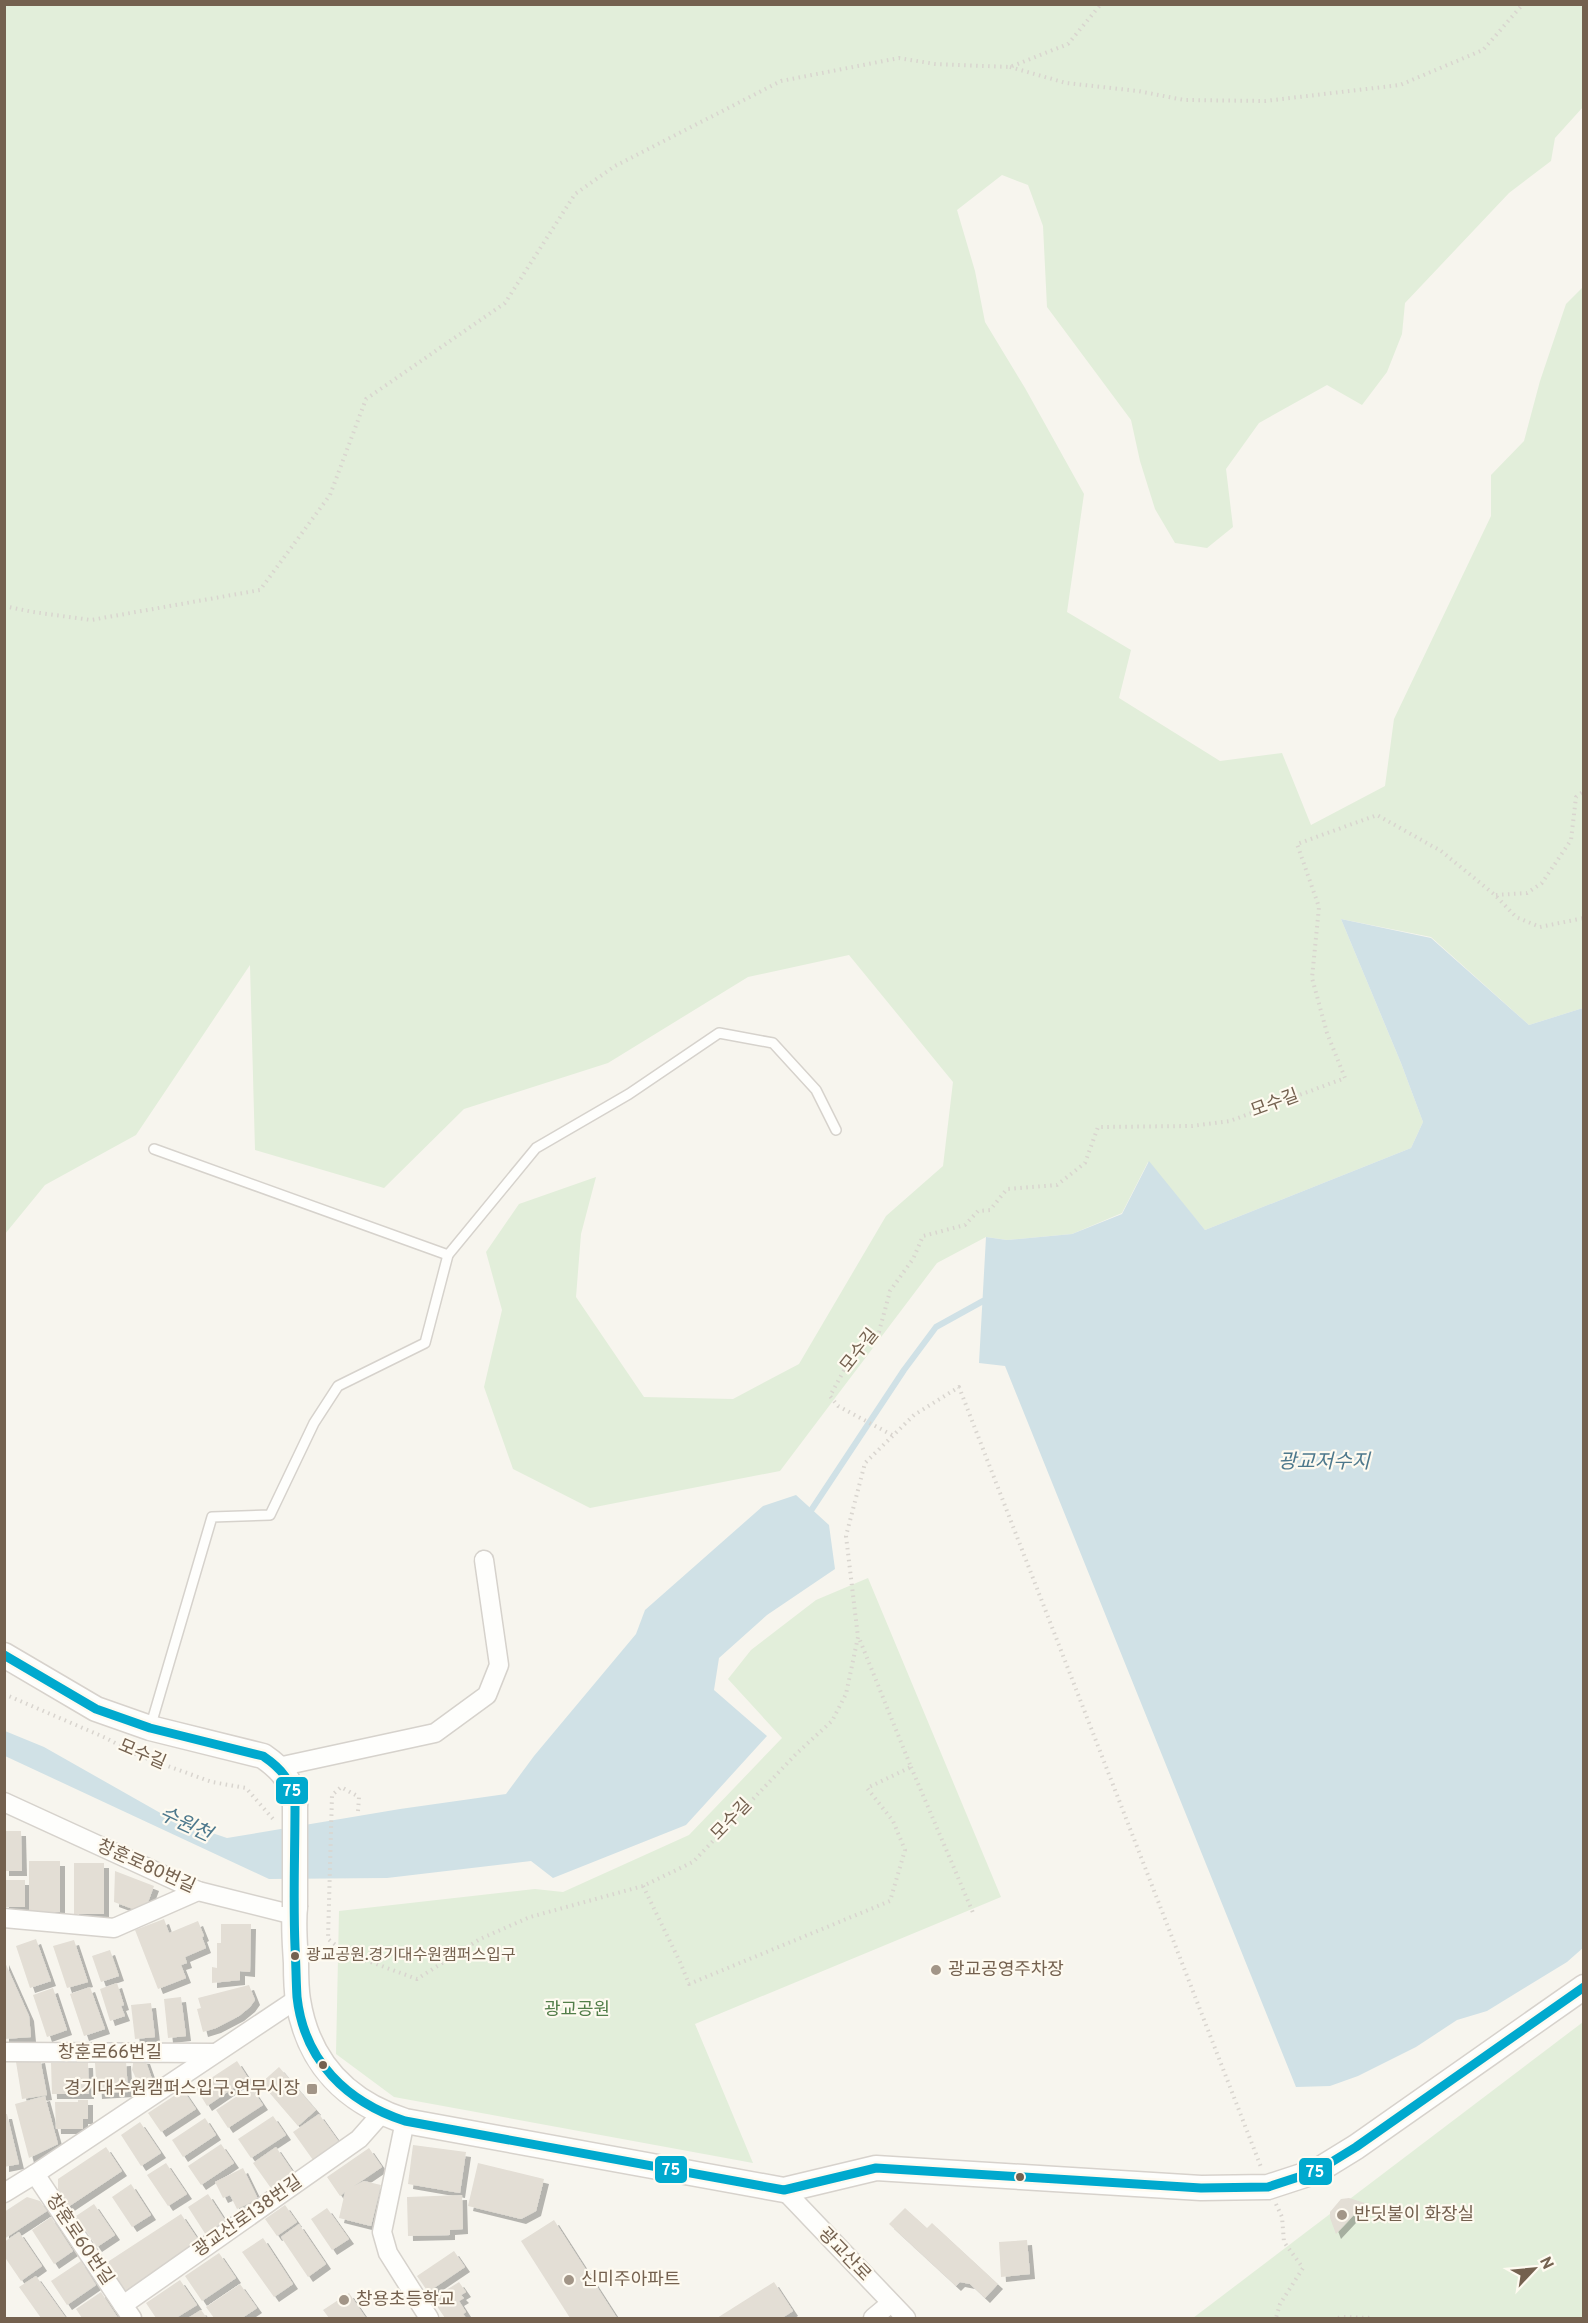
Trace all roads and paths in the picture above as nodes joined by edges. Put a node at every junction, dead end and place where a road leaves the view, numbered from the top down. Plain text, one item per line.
1 (1101, 4) edge
2 (1523, 4) edge
3 (1010, 68) junction
4 (4, 606) edge
5 (1584, 790) edge
6 (1495, 895) junction
7 (1584, 918) edge
8 (836, 1130) dead end
9 (154, 1149) dead end
10 (448, 1255) junction
11 (893, 1435) junction
12 (484, 1560) dead end
13 (858, 1637) junction
14 (4, 1655) edge
15 (4, 1694) edge
16 (150, 1728) junction
17 (278, 1767) junction
18 (911, 1767) junction
19 (4, 1802) edge
20 (358, 1811) dead end
21 (273, 1819) dead end
22 (643, 1886) junction
23 (198, 1891) junction
24 (294, 1911) junction
25 (974, 1915) dead end
26 (4, 1918) edge
27 (1584, 1987) edge
28 (297, 1999) junction
29 (4, 2052) edge
30 (215, 2053) junction
31 (382, 2114) junction
32 (405, 2121) junction
33 (36, 2174) junction
34 (1268, 2187) junction
35 (784, 2190) junction
36 (4, 2193) edge
37 (891, 2303) junction
38 (127, 2312) edge
39 (429, 2319) edge
40 (873, 2319) edge
41 (906, 2319) edge
42 (1276, 2319) edge
43 (1338, 2319) edge
44 (1372, 2319) edge

1 - 3 path
2 - 3 path
3 - 4 path
5 - 6 path
6 - 7 path, 모수길
6 - 11 path, 모수길
8 - 10 lane
9 - 10 lane
10 - 16 lane
11 - 13 path, 모수길
11 - 34 path
12 - 17 street
13 - 18 path
13 - 22 path, 모수길
14 - 16 street
15 - 21 path, 모수길
16 - 17 street
17 - 24 street, bridge
18 - 22 path
18 - 25 path
19 - 23 street, 창훈로80번길
20 - 22 path, 모수길
23 - 24 street, 창훈로80번길
23 - 26 street
24 - 28 street
27 - 34 street
28 - 30 street, 창훈로60번길
28 - 31 street
29 - 30 street, 창훈로66번길
30 - 33 street, 창훈로60번길
31 - 32 street
31 - 38 street, 광교산로138번길
32 - 35 street
32 - 39 street
33 - 36 street, 창훈로60번길
33 - 38 street, 창훈로60번길
34 - 35 street
34 - 42 path
35 - 37 street, 광교산로
37 - 40 street
37 - 41 street, 광교산로
43 - 44 path

